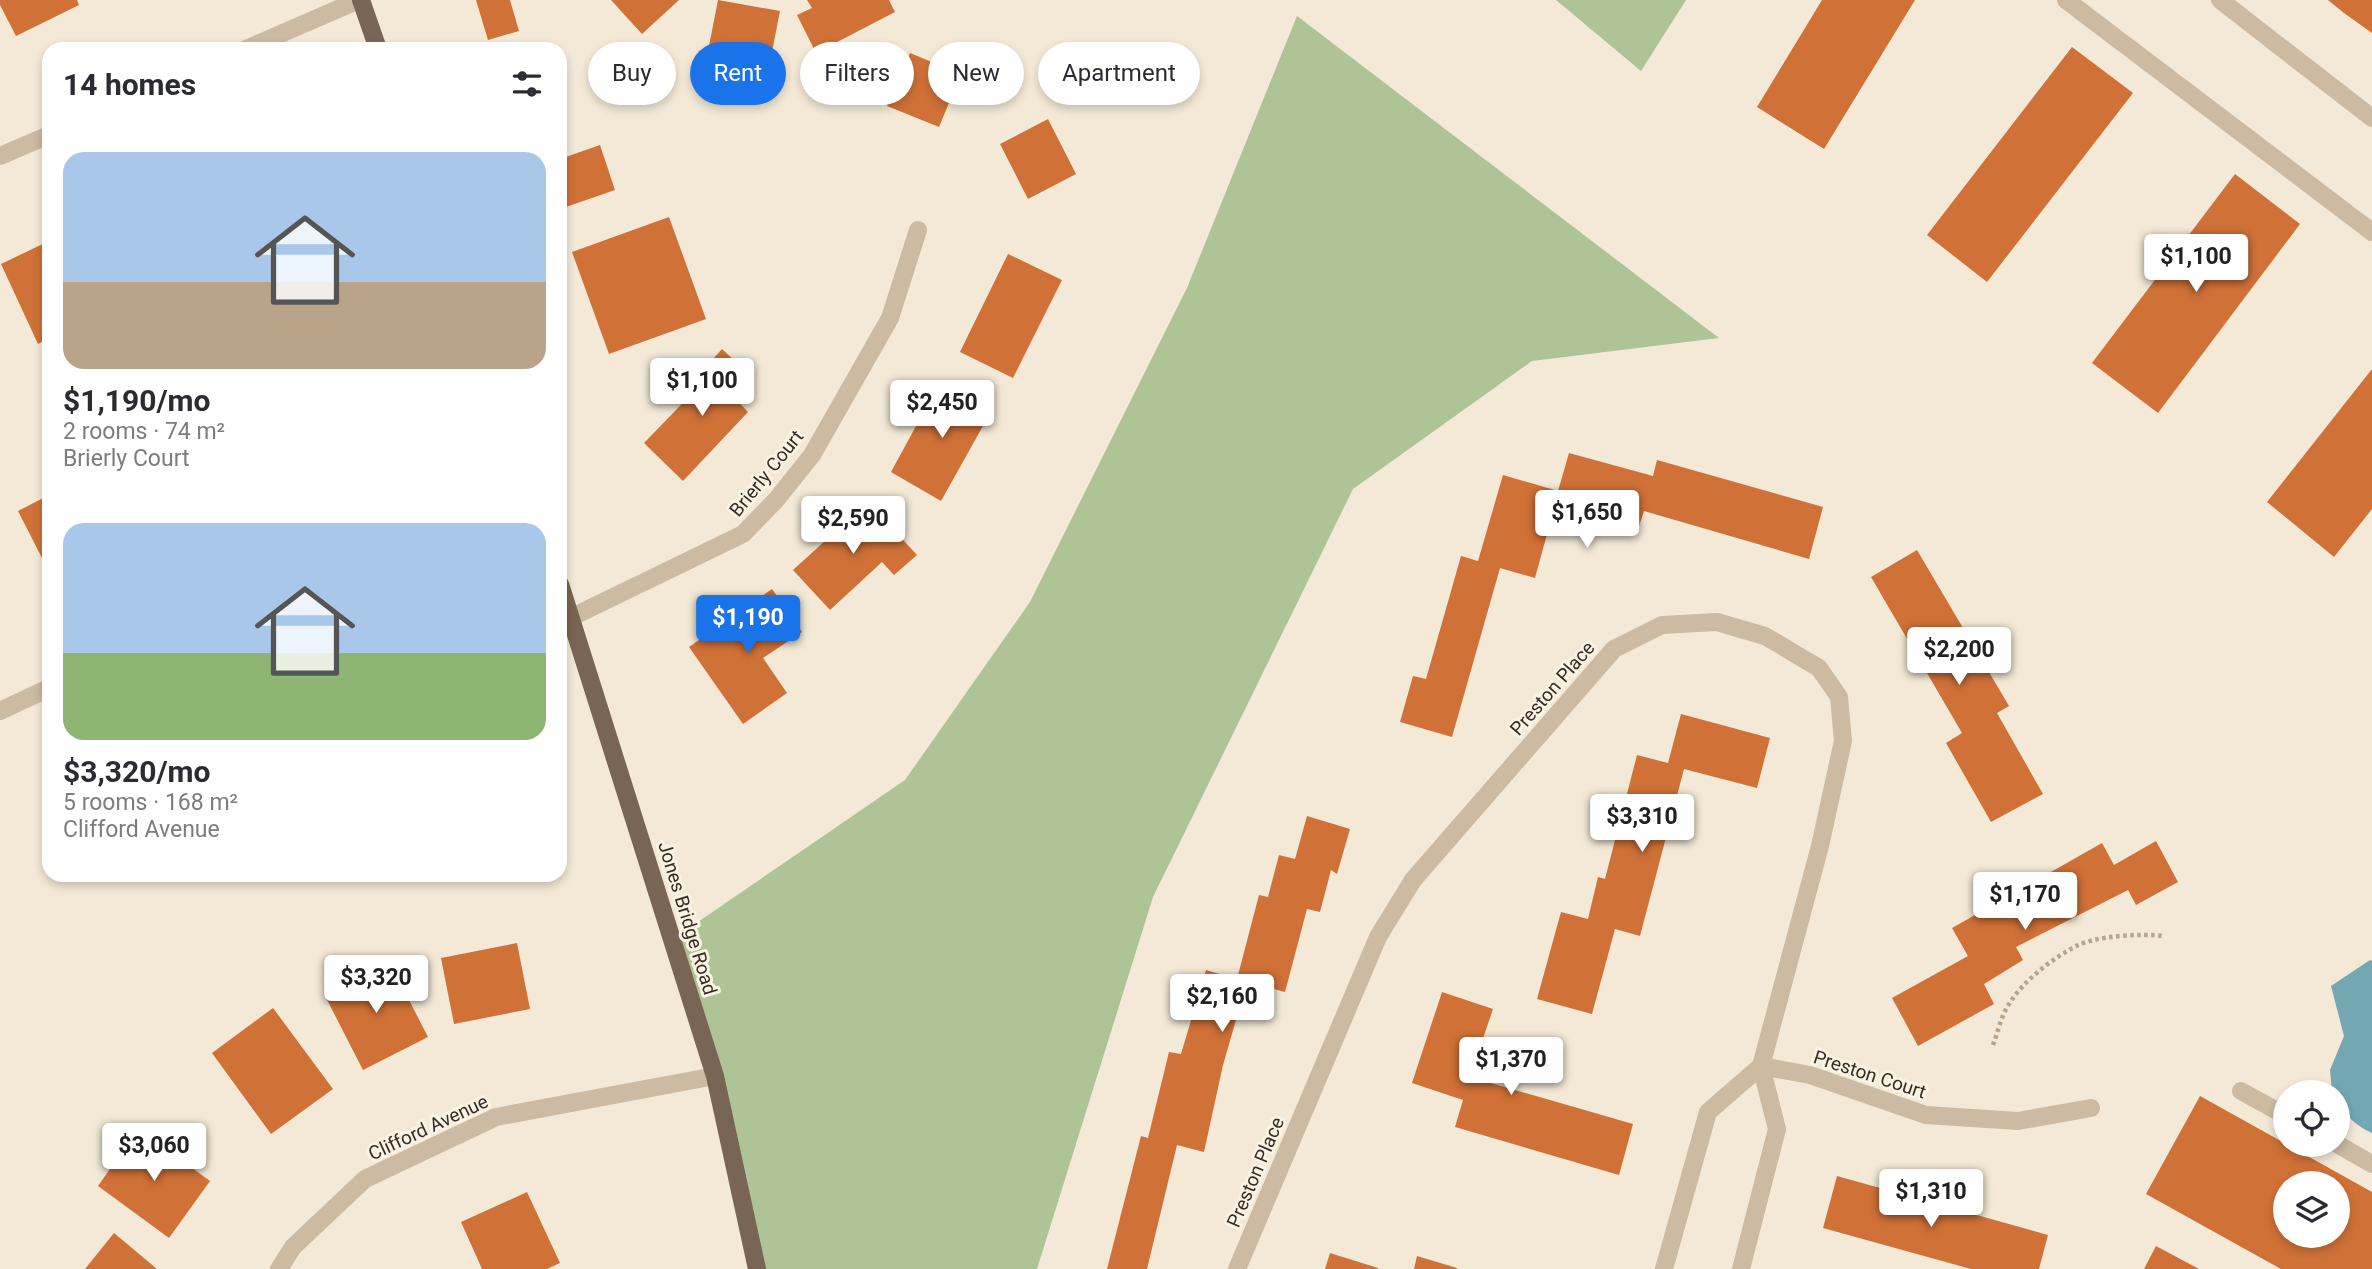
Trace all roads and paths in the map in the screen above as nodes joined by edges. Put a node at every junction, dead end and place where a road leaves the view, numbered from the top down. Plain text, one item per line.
1 (360, 0) edge
2 (2220, 0) edge
3 (2068, 1) edge
4 (262, 42) edge
5 (375, 42) edge
6 (2372, 118) edge
7 (42, 138) edge
8 (0, 156) edge
9 (918, 230) dead end
10 (2372, 232) edge
11 (567, 603) edge
12 (572, 617) junction
13 (42, 691) edge
14 (0, 711) edge
15 (2164, 936) dead end
16 (1993, 1045) dead end
17 (1761, 1066) junction
18 (715, 1076) junction
19 (2241, 1091) dead end
20 (2091, 1108) dead end
21 (2273, 1109) edge
22 (2350, 1151) edge
23 (2372, 1164) edge
24 (279, 1269) edge
25 (757, 1269) edge
26 (1237, 1269) edge
27 (1664, 1269) edge
28 (1741, 1269) edge

1 - 4 street
1 - 5 main road
2 - 6 street
3 - 10 street
7 - 8 street
9 - 12 street, Brierly Court
11 - 12 main road, Jones Bridge Road
12 - 18 main road, Jones Bridge Road
13 - 14 street
15 - 16 path
17 - 20 street, Preston Court
17 - 26 street, Preston Place
17 - 27 street
17 - 28 street, Preston Place
18 - 24 street, Clifford Avenue
18 - 25 main road, Jones Bridge Road
19 - 21 street
22 - 23 street

